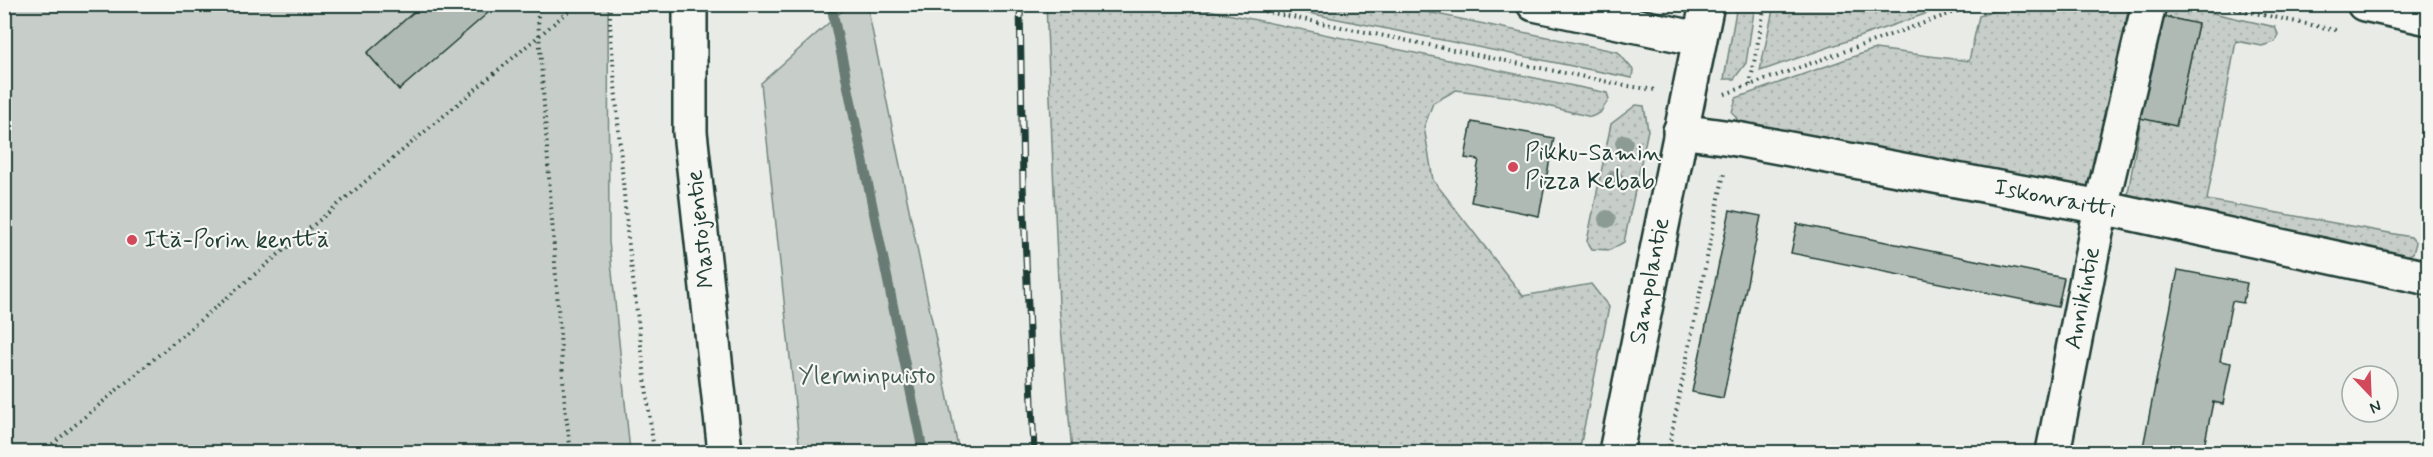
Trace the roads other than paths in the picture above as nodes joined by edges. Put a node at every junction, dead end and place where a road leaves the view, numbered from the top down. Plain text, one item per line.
1 (690, 4) edge
2 (1534, 4) edge
3 (1707, 4) edge
4 (2149, 4) edge
5 (2364, 4) edge
6 (2428, 18) edge
7 (1699, 39) junction
8 (1680, 130) junction
9 (2101, 207) junction
10 (2428, 278) edge
11 (725, 453) edge
12 (1616, 453) edge
13 (2053, 453) edge

1 - 11 street, Mastojentie
2 - 7 street
3 - 7 street, Sampolantie
4 - 9 street, Annikintie
5 - 6 street
7 - 8 street, Sampolantie
8 - 9 street, Iskonraitti
8 - 12 street, Sampolantie
9 - 10 street, Iskonraitti
9 - 13 street, Annikintie

